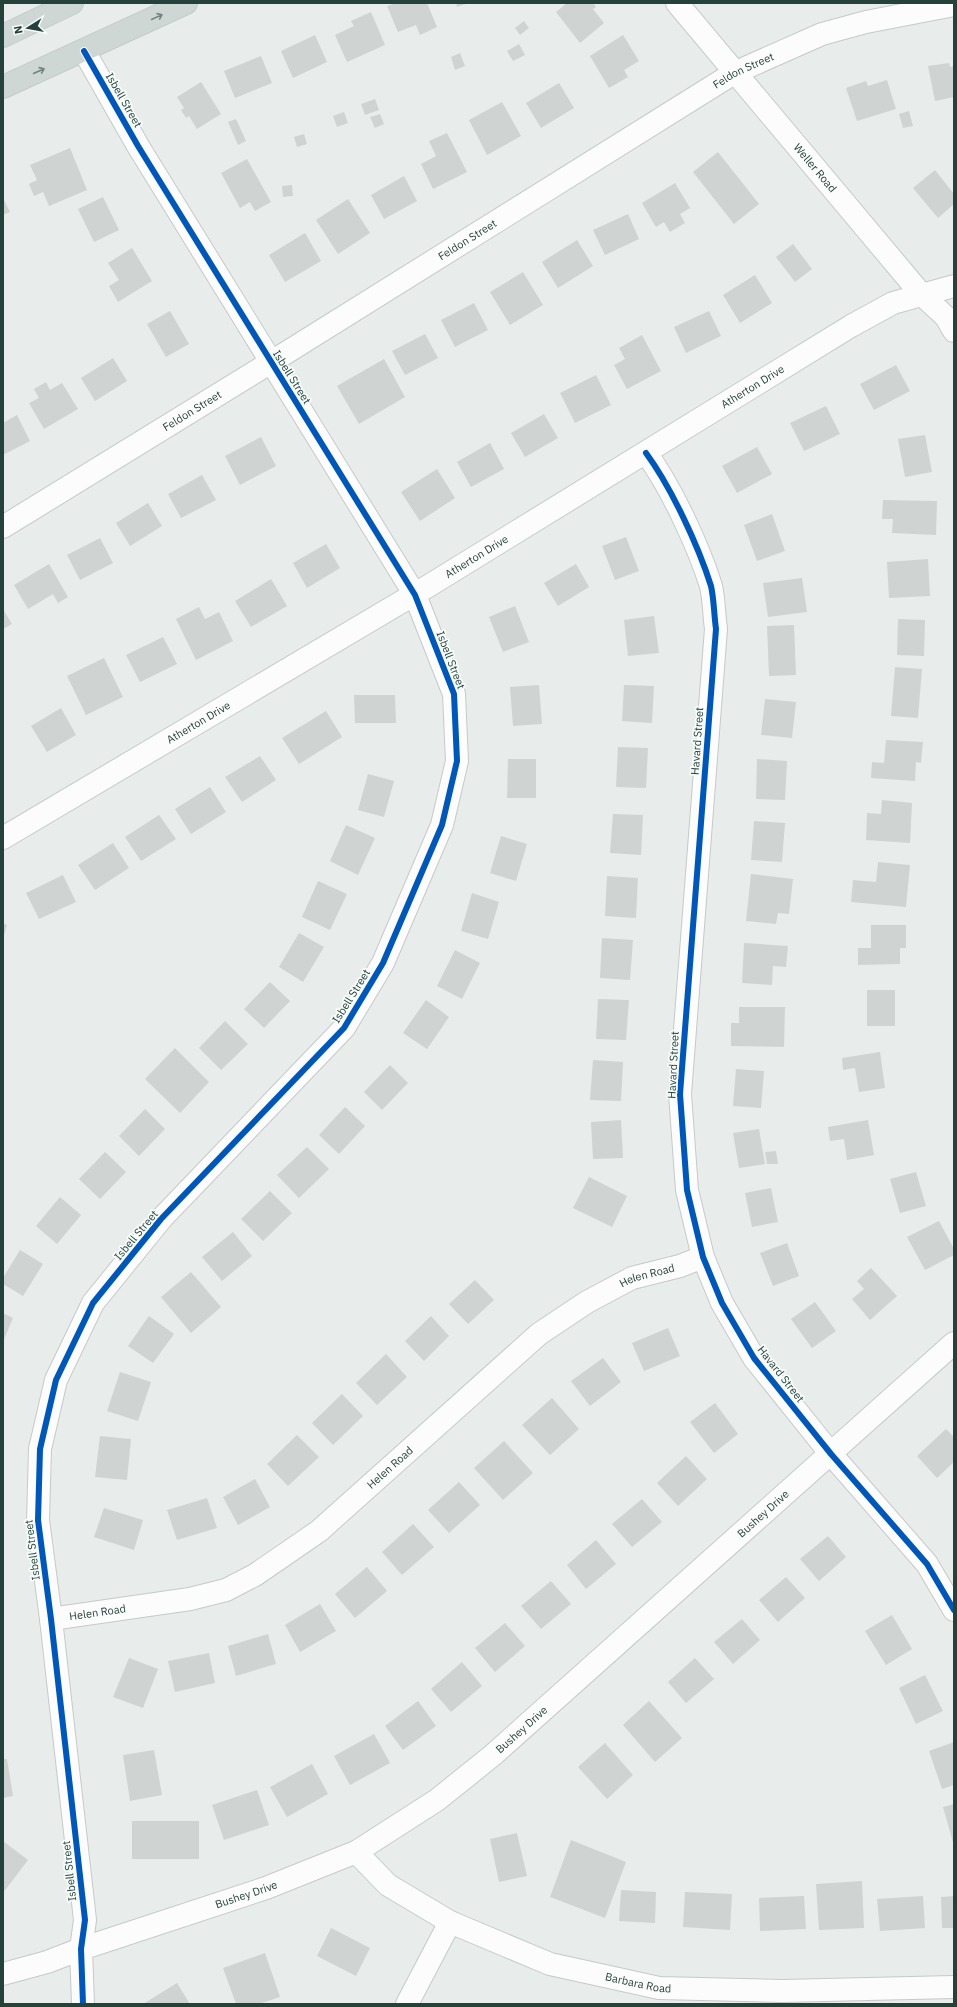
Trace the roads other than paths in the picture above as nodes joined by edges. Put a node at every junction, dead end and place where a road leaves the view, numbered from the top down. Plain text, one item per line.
1 (72, 3) edge
2 (186, 3) edge
3 (677, 3) edge
4 (954, 5) edge
5 (3, 36) edge
6 (84, 51) junction
7 (734, 73) junction
8 (3, 87) edge
9 (954, 286) edge
10 (922, 294) junction
11 (954, 331) edge
12 (272, 362) junction
13 (646, 453) junction
14 (3, 527) edge
15 (414, 595) junction
16 (3, 838) edge
17 (703, 1257) junction
18 (954, 1343) edge
19 (831, 1454) junction
20 (954, 1610) edge
21 (51, 1618) junction
22 (356, 1852) junction
23 (450, 1922) junction
24 (81, 1949) junction
25 (3, 1974) edge
26 (954, 1987) edge
27 (83, 2004) edge
28 (407, 2004) edge

1 - 5 main road
6 -> 2 main road
3 - 7 street, Weller Road
4 - 7 street, Feldon Street
8 -> 6 main road
6 - 12 street, Isbell Street
7 - 10 street, Weller Road
7 - 12 street, Feldon Street
9 - 10 street, Atherton Drive
10 - 11 street, Weller Road
10 - 13 street, Atherton Drive
12 - 14 street, Feldon Street
12 - 15 street, Isbell Street
13 - 15 street, Atherton Drive
13 - 17 street, Havard Street
15 - 16 street, Atherton Drive
15 - 21 street, Isbell Street
17 - 19 street, Havard Street
17 - 21 street, Helen Road
18 - 19 street, Bushey Drive
19 - 20 street, Havard Street
19 - 22 street, Bushey Drive
21 - 24 street, Isbell Street
22 - 23 street, Barbara Road
22 - 24 street, Bushey Drive
23 - 26 street, Barbara Road
23 - 28 street
24 - 25 street, Bushey Drive
24 - 27 street, Isbell Street

